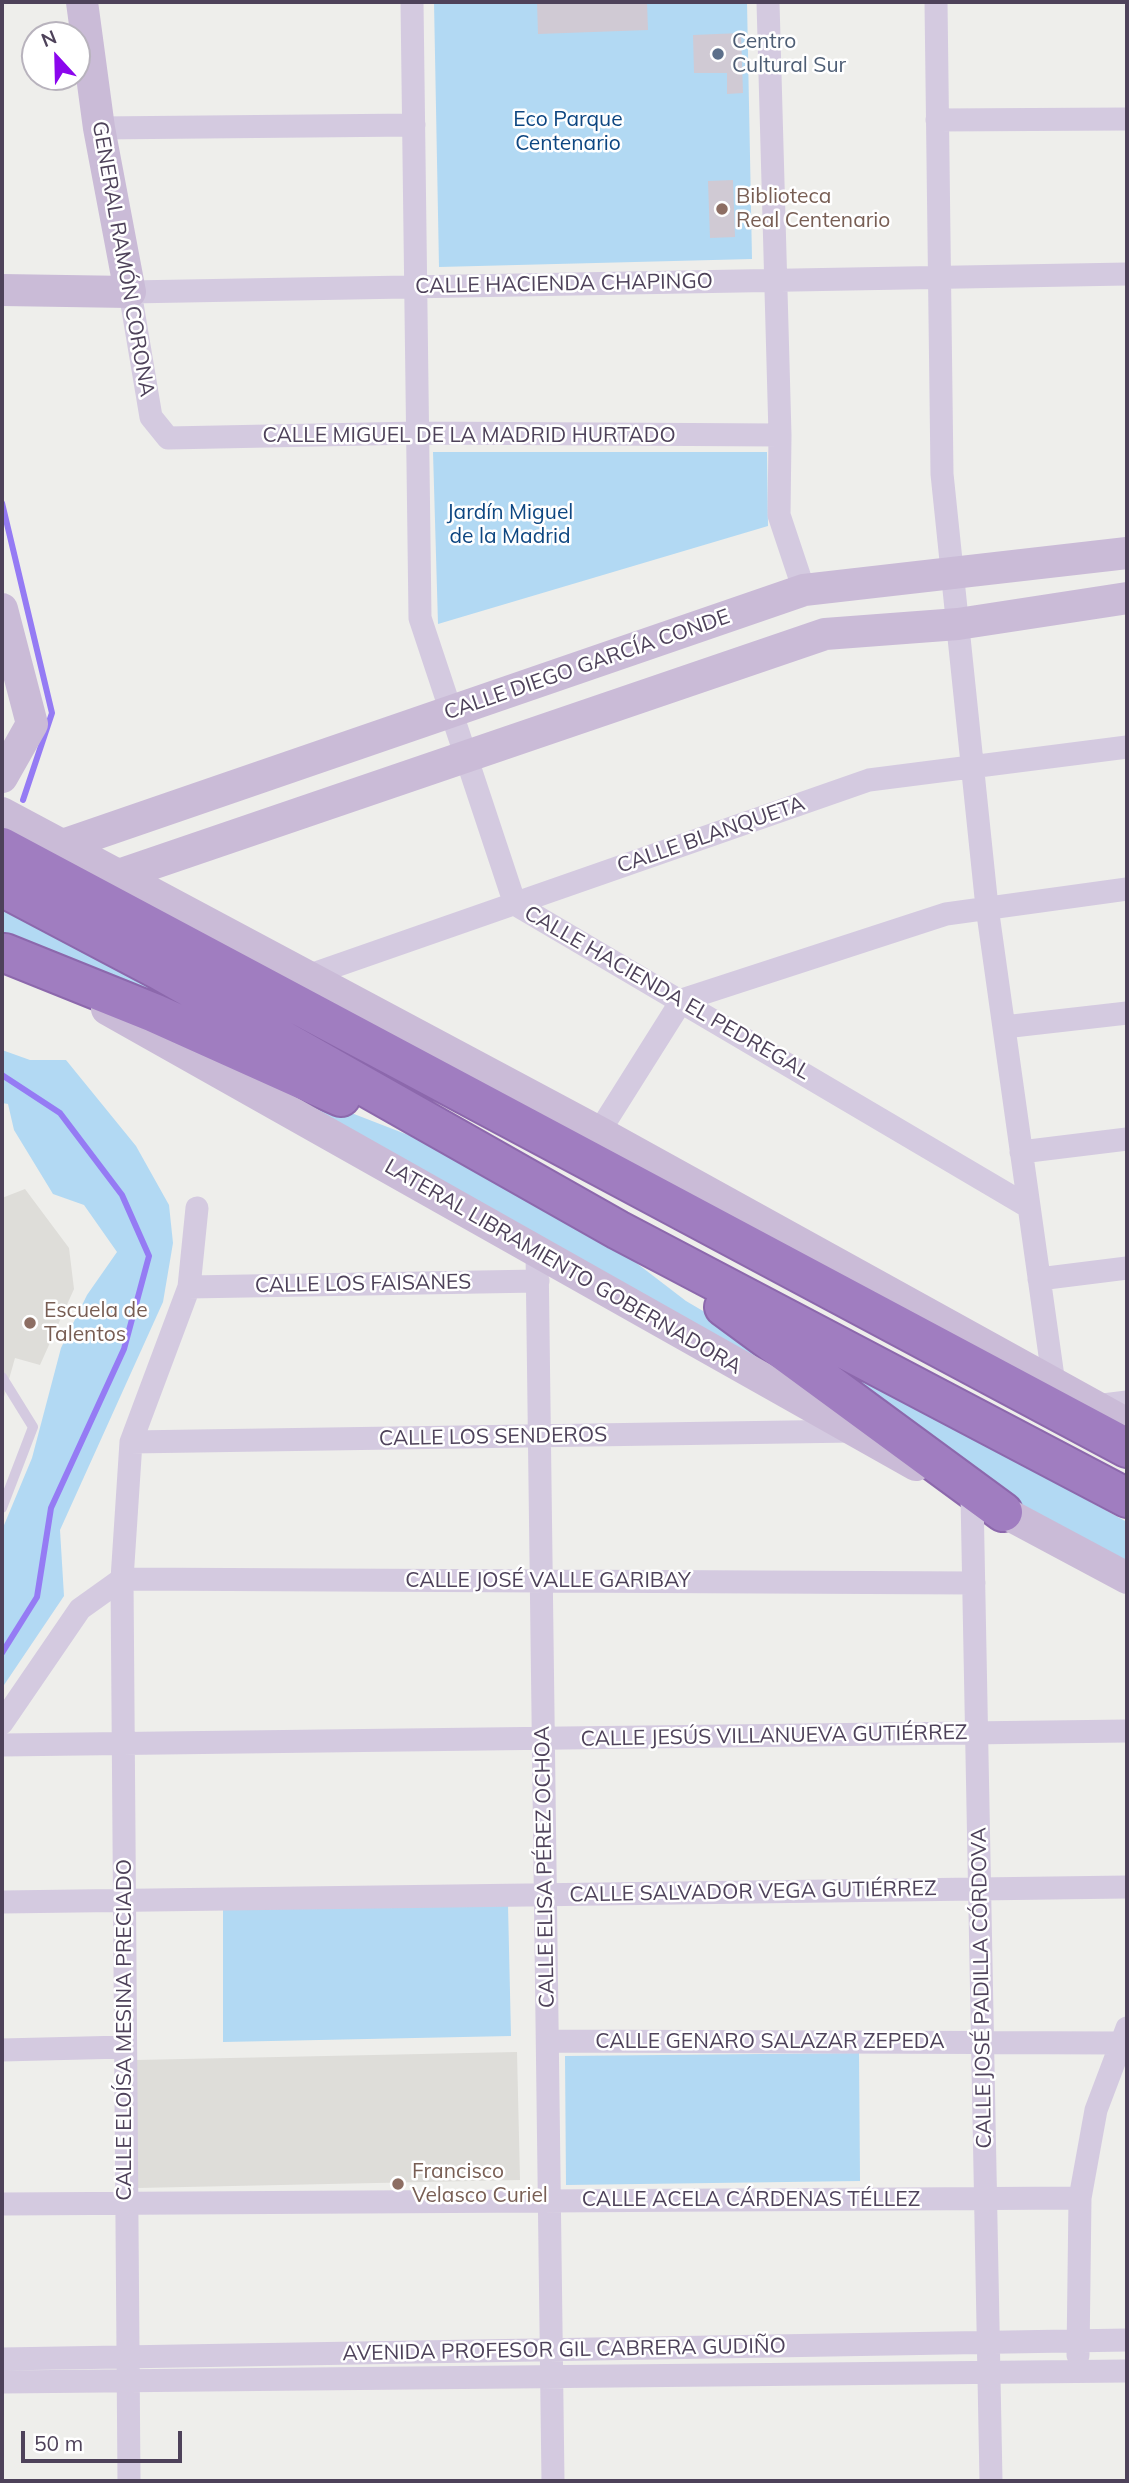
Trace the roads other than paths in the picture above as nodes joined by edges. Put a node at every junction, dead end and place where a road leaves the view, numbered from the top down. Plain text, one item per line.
1 (82, 2) edge
2 (412, 2) edge
3 (768, 2) edge
4 (936, 2) edge
5 (1127, 119) edge
6 (937, 120) junction
7 (414, 125) junction
8 (99, 128) junction
9 (1127, 274) edge
10 (940, 277) junction
11 (777, 280) junction
12 (416, 287) junction
13 (2, 290) edge
14 (130, 292) junction
15 (159, 431) joint
16 (418, 433) junction
17 (780, 435) junction
18 (1127, 553) edge
19 (953, 573) junction
20 (804, 590) junction
21 (1127, 598) edge
22 (2, 609) edge
23 (958, 624) junction
24 (450, 712) junction
25 (1127, 747) edge
26 (466, 757) junction
27 (973, 767) junction
28 (2, 777) edge
29 (2, 813) edge
30 (62, 845) junction
31 (2, 847) edge
32 (119, 875) junction
33 (2, 887) edge
34 (1127, 889) edge
35 (515, 904) junction
36 (987, 907) junction
37 (4, 952) edge
38 (307, 975) junction
39 (682, 1000) junction
40 (1127, 1013) edge
41 (1004, 1027) junction
42 (441, 1128) junction
43 (1127, 1139) edge
44 (591, 1144) junction
45 (1021, 1152) junction
46 (1029, 1207) junction
47 (197, 1208) dead end
48 (618, 1230) junction
49 (537, 1267) junction
50 (1127, 1268) edge
51 (1039, 1279) junction
52 (189, 1287) junction
53 (2, 1377) edge
54 (1054, 1384) junction
55 (1127, 1402) edge
56 (1095, 1406) junction
57 (1127, 1424) edge
58 (854, 1431) junction
59 (540, 1436) junction
60 (131, 1442) junction
61 (1127, 1448) edge
62 (1127, 1498) edge
63 (988, 1504) junction
64 (2, 1508) edge
65 (1127, 1578) edge
66 (121, 1579) junction
67 (542, 1581) junction
68 (974, 1583) junction
69 (2, 1724) edge
70 (1127, 1731) edge
71 (977, 1733) junction
72 (544, 1739) junction
73 (123, 1744) junction
74 (2, 1745) edge
75 (1127, 1887) edge
76 (980, 1889) junction
77 (546, 1895) junction
78 (124, 1901) junction
79 (2, 1902) edge
80 (1123, 2035) edge
81 (548, 2041) junction
82 (983, 2043) junction
83 (125, 2047) junction
84 (2, 2050) edge
85 (1080, 2198) junction
86 (986, 2199) junction
87 (550, 2201) junction
88 (127, 2203) junction
89 (2, 2204) edge
90 (1127, 2340) edge
91 (1078, 2341) junction
92 (989, 2342) junction
93 (552, 2350) junction
94 (128, 2357) junction
95 (2, 2359) edge
96 (1127, 2371) edge
97 (1078, 2372) junction
98 (989, 2373) junction
99 (552, 2376) junction
100 (128, 2380) junction
101 (2, 2382) edge
102 (129, 2481) edge
103 (553, 2481) edge
104 (991, 2481) edge

1 - 8 street, GENERAL RAMÓN CORONA
2 - 7 street, CALLE HACIENDA EL PEDREGAL
3 - 11 street
4 - 6 street
5 - 6 street
6 - 10 street
7 - 8 street
7 - 12 street, CALLE HACIENDA EL PEDREGAL
8 - 14 street, GENERAL RAMÓN CORONA
9 - 10 street, CALLE HACIENDA CHAPINGO
10 - 11 street, CALLE HACIENDA CHAPINGO
10 - 19 street
11 - 12 street, CALLE HACIENDA CHAPINGO
11 - 17 street
12 - 14 street, CALLE HACIENDA CHAPINGO
12 - 16 street, CALLE HACIENDA EL PEDREGAL
13 - 14 street, CALLE HACIENDA CHAPINGO
14 - 15 street, GENERAL RAMÓN CORONA
15 - 16 street, CALLE MIGUEL DE LA MADRID HURTADO
16 - 17 street, CALLE MIGUEL DE LA MADRID HURTADO
16 - 24 street, CALLE HACIENDA EL PEDREGAL
17 - 20 street
18 - 19 street, CALLE DIEGO GARCÍA CONDE
19 - 20 street, CALLE DIEGO GARCÍA CONDE
19 - 23 street
20 - 24 street, CALLE DIEGO GARCÍA CONDE
21 - 23 street
22 - 28 street
23 - 26 street
23 - 27 street
24 - 26 street, CALLE HACIENDA EL PEDREGAL
24 - 30 street, CALLE DIEGO GARCÍA CONDE
25 - 27 street, CALLE BLANQUETA
26 - 32 street
26 - 35 street, CALLE HACIENDA EL PEDREGAL
27 - 35 street, CALLE BLANQUETA
27 - 36 street
29 - 30 street
30 - 32 street
31 - 44 highway
32 - 38 street
33 - 42 highway
34 - 36 street
35 - 38 street, CALLE BLANQUETA
35 - 39 street, CALLE HACIENDA EL PEDREGAL
36 - 39 street
36 - 41 street
37 - 42 highway
37 - 49 street, LATERAL LIBRAMIENTO GOBERNADORA
38 - 44 street
39 - 44 street
39 - 46 street, CALLE HACIENDA EL PEDREGAL
40 - 41 street
41 - 45 street
42 - 48 highway
43 - 45 street
44 - 54 street
44 - 61 highway
45 - 46 street
46 - 51 street
47 - 52 street, CALLE ELOÍSA MESINA PRECIADO
48 - 62 highway
48 - 63 highway
49 - 52 street, CALLE LOS FAISANES
49 - 58 street, LATERAL LIBRAMIENTO GOBERNADORA
49 - 59 street, CALLE ELISA PÉREZ OCHOA
50 - 51 street
51 - 54 street
52 - 60 street, CALLE ELOÍSA MESINA PRECIADO
53 - 64 lane
54 - 56 street
55 - 56 street
56 - 57 street
58 - 59 street, CALLE LOS SENDEROS
58 - 63 street, LATERAL LIBRAMIENTO GOBERNADORA
59 - 60 street, CALLE LOS SENDEROS
59 - 67 street, CALLE ELISA PÉREZ OCHOA
60 - 66 street, CALLE ELOÍSA MESINA PRECIADO
63 - 65 street, LATERAL LIBRAMIENTO GOBERNADORA
63 - 68 street, CALLE JOSÉ PADILLA CÓRDOVA
66 - 67 street, CALLE JOSÉ VALLE GARIBAY
66 - 69 street
66 - 73 street, CALLE ELOÍSA MESINA PRECIADO
67 - 68 street, CALLE JOSÉ VALLE GARIBAY
67 - 72 street, CALLE ELISA PÉREZ OCHOA
68 - 71 street, CALLE JOSÉ PADILLA CÓRDOVA
70 - 71 street, CALLE JESÚS VILLANUEVA GUTIÉRREZ
71 - 72 street, CALLE JESÚS VILLANUEVA GUTIÉRREZ
71 - 76 street, CALLE JOSÉ PADILLA CÓRDOVA
72 - 73 street, CALLE JESÚS VILLANUEVA GUTIÉRREZ
72 - 77 street, CALLE ELISA PÉREZ OCHOA
73 - 74 street, CALLE JESÚS VILLANUEVA GUTIÉRREZ
73 - 78 street, CALLE ELOÍSA MESINA PRECIADO
75 - 76 street, CALLE SALVADOR VEGA GUTIÉRREZ
76 - 77 street, CALLE SALVADOR VEGA GUTIÉRREZ
76 - 82 street, CALLE JOSÉ PADILLA CÓRDOVA
77 - 78 street, CALLE SALVADOR VEGA GUTIÉRREZ
77 - 81 street, CALLE ELISA PÉREZ OCHOA
78 - 79 street, CALLE SALVADOR VEGA GUTIÉRREZ
78 - 83 street, CALLE ELOÍSA MESINA PRECIADO
80 - 82 street, CALLE GENARO SALAZAR ZEPEDA
80 - 85 street
81 - 82 street, CALLE GENARO SALAZAR ZEPEDA
81 - 87 street, CALLE ELISA PÉREZ OCHOA
82 - 86 street, CALLE JOSÉ PADILLA CÓRDOVA
83 - 84 street
83 - 88 street, CALLE ELOÍSA MESINA PRECIADO
85 - 86 street, CALLE ACELA CÁRDENAS TÉLLEZ
85 - 91 street
86 - 87 street, CALLE ACELA CÁRDENAS TÉLLEZ
86 - 92 street, CALLE JOSÉ PADILLA CÓRDOVA
87 - 88 street, CALLE ACELA CÁRDENAS TÉLLEZ
87 - 93 street, CALLE ELISA PÉREZ OCHOA
88 - 89 street, CALLE ACELA CÁRDENAS TÉLLEZ
88 - 94 street, CALLE ELOÍSA MESINA PRECIADO
90 - 91 street, AVENIDA PROFESOR GIL CABRERA GUDIÑO
91 - 92 street, AVENIDA PROFESOR GIL CABRERA GUDIÑO
91 - 97 street
92 - 93 street, AVENIDA PROFESOR GIL CABRERA GUDIÑO
92 - 98 street, CALLE JOSÉ PADILLA CÓRDOVA
93 - 94 street, AVENIDA PROFESOR GIL CABRERA GUDIÑO
93 - 99 street, CALLE ELISA PÉREZ OCHOA
94 - 95 street, AVENIDA PROFESOR GIL CABRERA GUDIÑO
94 - 100 street, CALLE ELOÍSA MESINA PRECIADO
96 - 97 street, AVENIDA PROFESOR GIL CABRERA GUDIÑO
97 - 98 street, AVENIDA PROFESOR GIL CABRERA GUDIÑO
98 - 99 street, AVENIDA PROFESOR GIL CABRERA GUDIÑO
98 - 104 street, CALLE JOSÉ PADILLA CÓRDOVA
99 - 100 street, AVENIDA PROFESOR GIL CABRERA GUDIÑO
99 - 103 street, CALLE ELISA PÉREZ OCHOA
100 - 101 street, AVENIDA PROFESOR GIL CABRERA GUDIÑO
100 - 102 street, CALLE ELOÍSA MESINA PRECIADO

